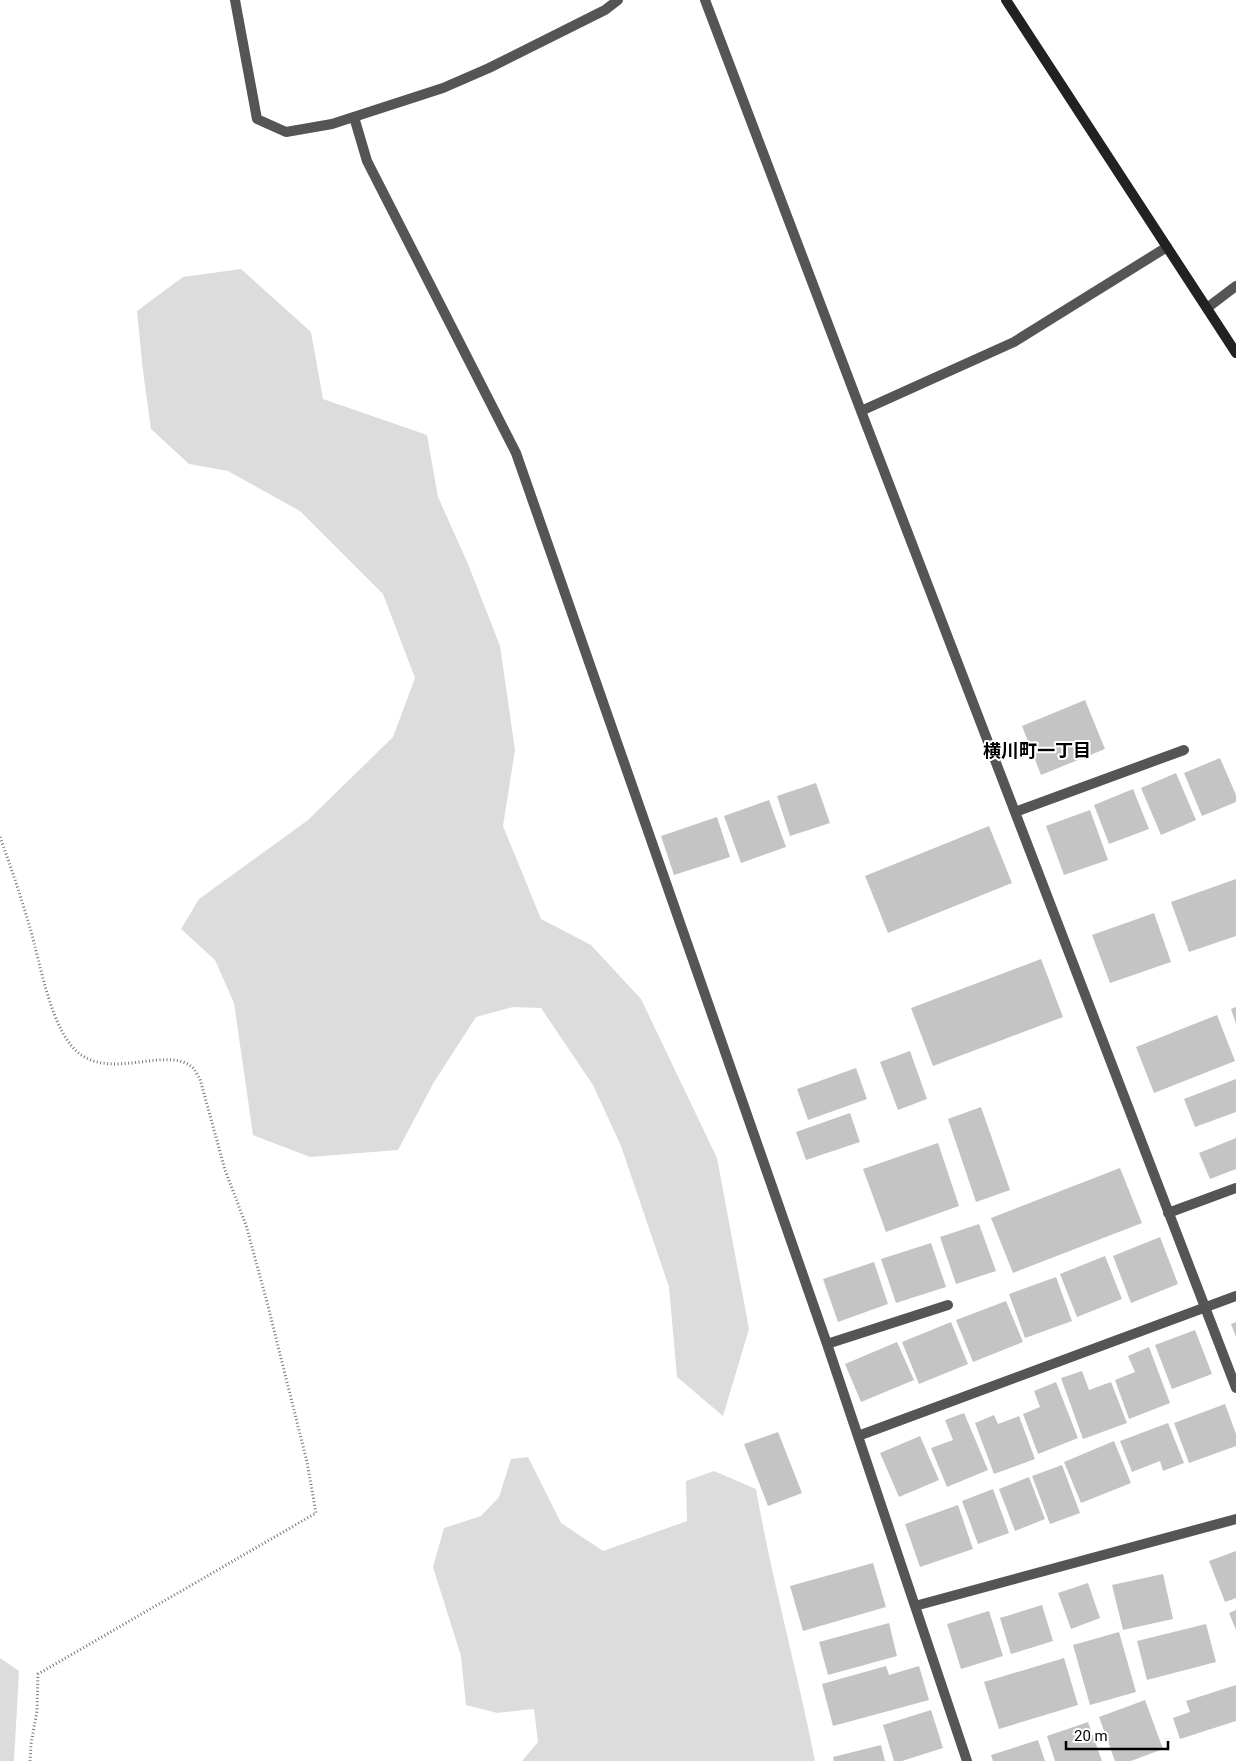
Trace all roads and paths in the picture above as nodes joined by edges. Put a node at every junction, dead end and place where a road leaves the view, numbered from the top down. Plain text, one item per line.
1 (235, 0) edge
2 (618, 0) edge
3 (705, 0) edge
4 (1006, 0) edge
5 (354, 117) junction
6 (1167, 247) junction
7 (1236, 286) edge
8 (1207, 308) junction
9 (1236, 354) edge
10 (861, 411) junction
11 (1184, 750) dead end
12 (1015, 812) junction
13 (0, 837) edge
14 (1236, 1188) edge
15 (1168, 1213) junction
16 (1236, 1296) edge
17 (948, 1305) dead end
18 (1205, 1307) junction
19 (827, 1344) junction
20 (1236, 1388) edge
21 (858, 1436) junction
22 (1236, 1519) edge
23 (915, 1606) junction
24 (30, 1761) edge
25 (967, 1761) edge

1 - 5 street
2 - 5 street
3 - 10 street
4 - 6 street
5 - 19 street
6 - 8 street
6 - 10 street
7 - 8 street
8 - 9 street
10 - 12 street
11 - 12 street
12 - 15 street
13 - 24 path
14 - 15 street
15 - 18 street
16 - 18 street
17 - 19 street
18 - 20 street
18 - 21 street
19 - 21 street
21 - 23 street
22 - 23 street
23 - 25 street

